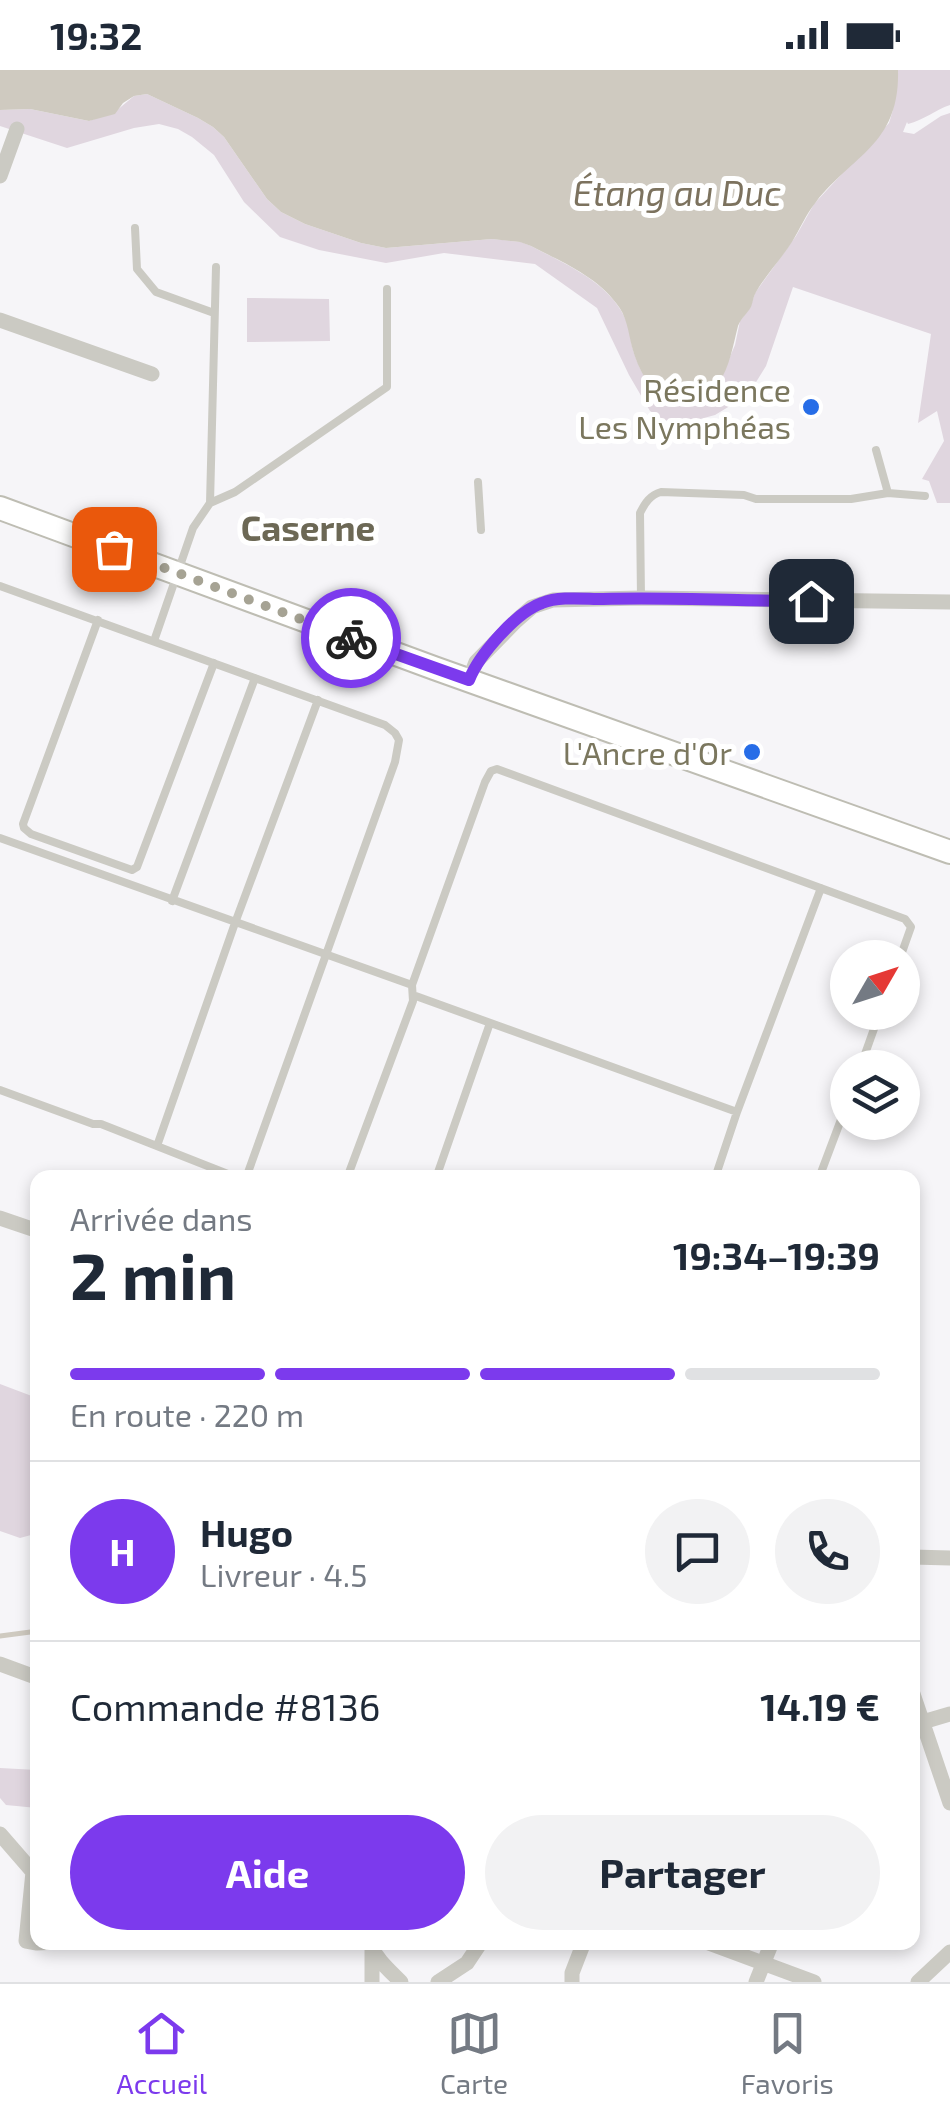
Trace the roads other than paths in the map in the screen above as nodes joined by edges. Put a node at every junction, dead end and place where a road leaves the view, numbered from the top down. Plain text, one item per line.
1 (17, 129) dead end
2 (0, 176) edge
3 (136, 228) dead end
4 (216, 267) dead end
5 (387, 289) dead end
6 (214, 314) junction
7 (0, 320) edge
8 (152, 374) dead end
9 (876, 450) dead end
10 (478, 482) dead end
11 (888, 492) junction
12 (925, 496) dead end
13 (210, 503) junction
14 (0, 508) edge
15 (481, 530) dead end
16 (178, 574) junction
17 (0, 586) edge
18 (641, 598) junction
19 (950, 602) edge
20 (98, 620) junction
21 (154, 640) junction
22 (214, 663) junction
23 (255, 678) junction
24 (469, 680) junction
25 (318, 700) junction
26 (0, 838) edge
27 (950, 852) edge
28 (821, 888) junction
29 (172, 901) junction
30 (235, 924) junction
31 (906, 940) edge
32 (325, 954) junction
33 (412, 990) junction
34 (490, 1023) junction
35 (0, 1090) edge
36 (737, 1112) junction
37 (833, 1140) edge
38 (157, 1146) junction
39 (221, 1170) edge
40 (245, 1170) edge
41 (351, 1170) edge
42 (439, 1170) edge
43 (718, 1170) edge
44 (822, 1170) edge
45 (0, 1218) edge
46 (30, 1228) edge
47 (920, 1556) edge
48 (950, 1558) edge
49 (0, 1664) edge
50 (30, 1675) edge
51 (950, 1714) edge
52 (920, 1723) edge
53 (920, 1731) edge
54 (950, 1803) edge
55 (0, 1834) edge
56 (30, 1869) edge
57 (30, 1906) edge
58 (26, 1940) junction
59 (30, 1941) edge
60 (371, 1950) edge
61 (374, 1950) edge
62 (476, 1950) edge
63 (581, 1950) edge
64 (727, 1950) edge
65 (769, 1950) edge
66 (950, 1952) edge
67 (24, 1960) dead end
68 (467, 1963) junction
69 (764, 1964) junction
70 (372, 1982) edge
71 (401, 1982) edge
72 (438, 1982) edge
73 (461, 1982) edge
74 (572, 1982) edge
75 (756, 1982) edge
76 (814, 1982) edge
77 (918, 1982) edge

1 - 2 street
3 - 6 lane
4 - 6 lane
5 - 13 lane
6 - 13 lane
7 - 8 street
9 - 11 lane
10 - 15 lane
11 - 12 lane
11 - 18 lane
13 - 16 lane
14 - 16 main road
16 - 21 lane
16 - 24 main road
17 - 20 lane
18 - 19 street
18 - 24 street
20 - 21 lane
20 - 22 lane
21 - 22 lane
22 - 23 lane
23 - 25 lane
23 - 29 lane
24 - 27 main road
25 - 30 lane
25 - 32 lane
26 - 29 lane
28 - 31 lane
28 - 33 lane
28 - 36 lane
29 - 30 lane
30 - 32 lane
30 - 38 lane
32 - 33 lane
32 - 40 lane
33 - 34 lane
33 - 41 lane
34 - 36 lane
34 - 42 lane
35 - 38 lane
36 - 43 lane
37 - 44 lane
38 - 39 lane
45 - 46 street
47 - 48 street
49 - 50 street
51 - 52 street
53 - 54 street
55 - 56 street
57 - 58 street
58 - 59 street
58 - 67 street
60 - 70 street
61 - 71 street
62 - 68 street
63 - 74 street
64 - 69 street
65 - 69 street
66 - 77 street
68 - 72 street
68 - 73 street
69 - 75 street
69 - 76 street

